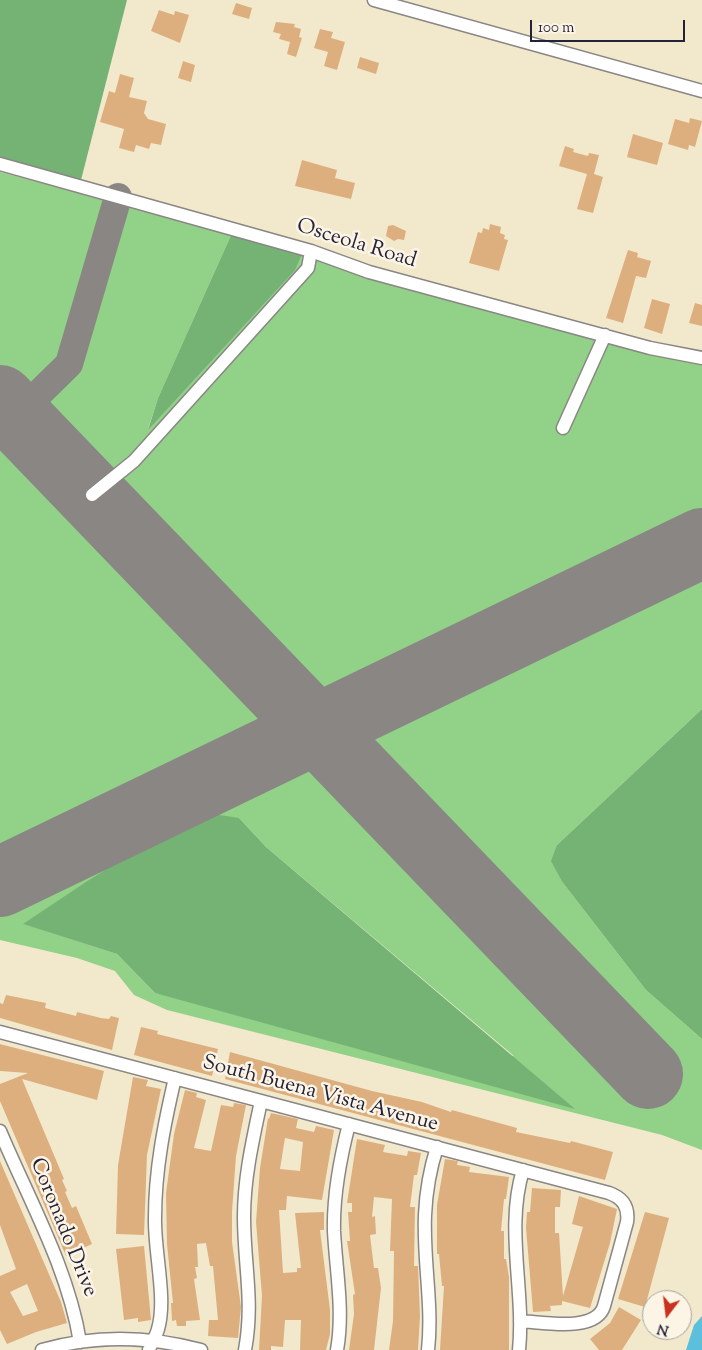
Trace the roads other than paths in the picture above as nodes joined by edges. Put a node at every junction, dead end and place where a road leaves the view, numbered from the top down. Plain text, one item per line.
1 (374, 0) edge
2 (702, 91) edge
3 (0, 164) edge
4 (311, 251) junction
5 (604, 335) junction
6 (702, 358) edge
7 (563, 428) dead end
8 (92, 495) dead end
9 (0, 1032) edge
10 (175, 1078) junction
11 (261, 1101) junction
12 (349, 1124) junction
13 (0, 1132) edge
14 (437, 1147) junction
15 (523, 1170) junction
16 (520, 1322) junction
17 (80, 1342) junction
18 (151, 1345) edge
19 (42, 1350) edge
20 (201, 1350) edge
21 (245, 1350) edge
22 (337, 1350) edge
23 (428, 1350) edge
24 (519, 1350) edge

1 - 2 street
3 - 4 street, Osceola Road
4 - 5 street, Osceola Road
4 - 8 street
5 - 6 street, Osceola Road
5 - 7 street
9 - 10 street, South Buena Vista Avenue
10 - 11 street, South Buena Vista Avenue
10 - 18 street
11 - 12 street, South Buena Vista Avenue
11 - 21 street
12 - 14 street, South Buena Vista Avenue
12 - 22 street
13 - 17 street, Coronado Drive
14 - 15 street, South Buena Vista Avenue
14 - 23 street
15 - 16 street
15 - 16 street, South Buena Vista Avenue
16 - 24 street
17 - 18 street
17 - 19 street
18 - 20 street

